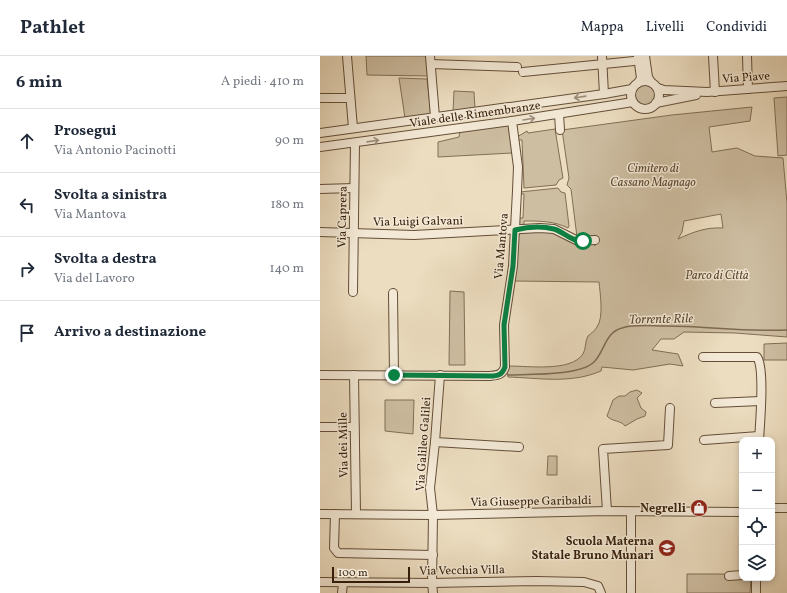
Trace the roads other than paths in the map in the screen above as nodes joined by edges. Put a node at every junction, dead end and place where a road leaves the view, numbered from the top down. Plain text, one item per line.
1 (347, 56) edge
2 (602, 56) edge
3 (645, 56) edge
4 (713, 56) edge
5 (747, 56) edge
6 (636, 59) edge
7 (431, 60) edge
8 (603, 65) junction
9 (651, 82) junction
10 (638, 83) junction
11 (787, 86) edge
12 (658, 88) junction
13 (632, 89) junction
14 (748, 89) junction
15 (711, 92) junction
16 (604, 94) junction
17 (320, 98) edge
18 (350, 98) junction
19 (633, 102) junction
20 (656, 103) junction
21 (558, 114) junction
22 (435, 117) junction
23 (512, 121) junction
24 (353, 128) junction
25 (560, 130) dead end
26 (320, 133) edge
27 (355, 143) junction
28 (320, 147) edge
29 (354, 188) junction
30 (320, 190) edge
31 (515, 230) junction
32 (320, 232) edge
33 (354, 233) junction
34 (595, 240) dead end
35 (352, 292) dead end
36 (393, 293) dead end
37 (703, 357) dead end
38 (320, 375) edge
39 (354, 375) junction
40 (394, 375) junction
41 (440, 375) junction
42 (760, 401) junction
43 (715, 403) dead end
44 (670, 408) dead end
45 (320, 427) edge
46 (354, 427) junction
47 (759, 437) edge
48 (739, 439) edge
49 (704, 440) dead end
50 (436, 442) junction
51 (519, 447) dead end
52 (775, 508) edge
53 (787, 508) edge
54 (607, 511) junction
55 (631, 512) junction
56 (739, 512) edge
57 (320, 514) edge
58 (335, 514) junction
59 (356, 514) junction
60 (433, 515) junction
61 (433, 555) junction
62 (739, 575) edge
63 (729, 576) dead end
64 (756, 581) edge
65 (320, 582) edge
66 (343, 582) junction
67 (432, 583) junction
68 (601, 592) edge
69 (342, 593) edge
70 (434, 593) edge
71 (631, 593) edge
72 (756, 593) edge

1 - 18 street
2 - 8 street
3 - 9 street
4 - 15 street
5 - 14 street
6 - 8 street
6 - 10 street
7 - 8 street
7 - 22 street
8 - 16 street
9 - 10 street
9 - 12 street
10 - 13 street
11 - 14 street, Via Piave
12 - 15 street, Via Piave
12 - 20 street
13 - 16 street, Viale delle Rimembranze
13 - 19 street
14 - 15 street, Via Piave
15 - 20 street, Via Piave
16 -> 22 street, Viale delle Rimembranze
17 - 18 street
18 - 24 street
19 - 20 street
19 - 21 street, Viale delle Rimembranze
23 -> 21 street, Viale delle Rimembranze
21 - 25 street
22 - 24 street, Viale delle Rimembranze
27 -> 23 street, Viale delle Rimembranze
23 - 31 street, Via Mantova
24 - 26 street, Viale delle Rimembranze
27 - 28 street, Viale delle Rimembranze
27 - 29 street, Via Caprera
29 - 30 street
29 - 33 street, Via Caprera
31 - 33 street, Via Luigi Galvani
31 - 34 street, Via Luigi Galvani
31 - 41 street, Via Mantova
32 - 33 street, Via Luigi Galvani
33 - 35 street, Via Caprera
36 - 40 street
37 - 42 street
38 - 39 street
39 - 40 street
39 - 46 street, Via dei Mille
40 - 41 street
41 - 50 street, Via Galileo Galilei
42 - 43 street
42 - 47 street
44 - 54 street
45 - 46 street
46 - 59 street, Via dei Mille
48 - 49 street
50 - 51 street
50 - 60 street, Via Galileo Galilei
52 - 53 street
54 - 55 street, Via Giuseppe Garibaldi
54 - 60 street, Via Giuseppe Garibaldi
55 - 56 street, Via Giuseppe Garibaldi
55 - 71 street
57 - 58 street, Via Giuseppe Garibaldi
58 - 59 street, Via Giuseppe Garibaldi
58 - 61 street
59 - 60 street, Via Giuseppe Garibaldi
60 - 61 street, Via Galileo Galilei
61 - 67 street, Via Galileo Galilei
62 - 63 street
64 - 72 street
65 - 66 street, Via Vecchia Villa
66 - 67 street, Via Vecchia Villa
66 - 69 street
67 - 68 street, Via Vecchia Villa
67 - 70 street, Via Galileo Galilei

